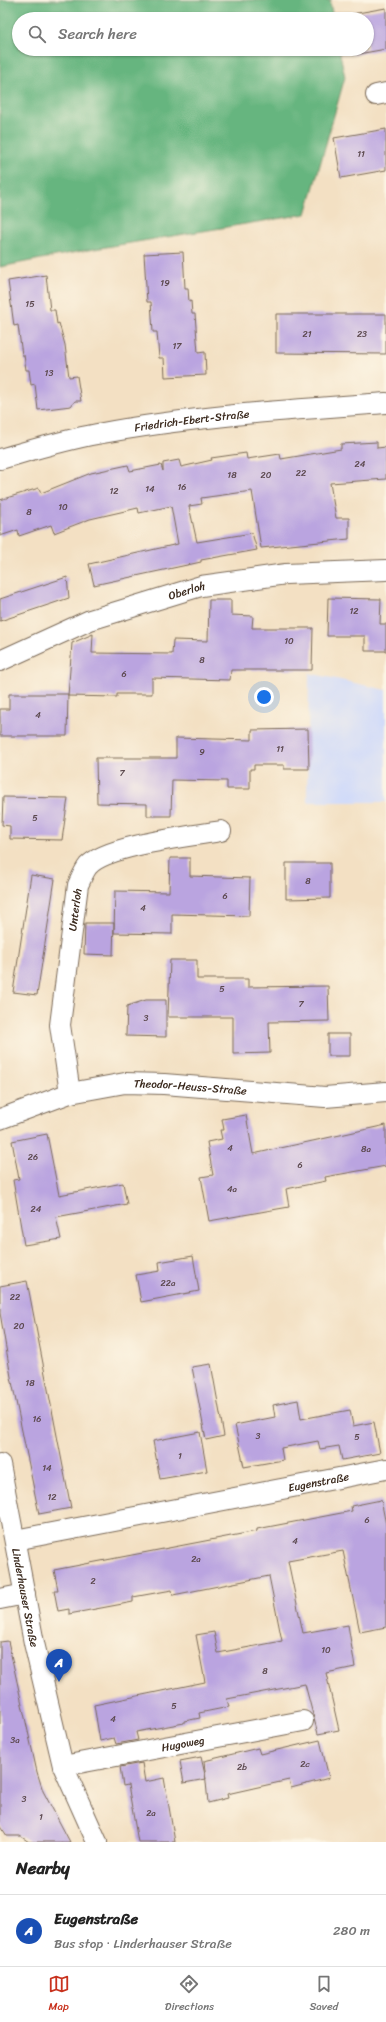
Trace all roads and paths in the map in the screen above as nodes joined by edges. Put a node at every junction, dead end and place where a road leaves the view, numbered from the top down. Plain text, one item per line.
1 (386, 403) edge
2 (0, 459) edge
3 (386, 570) edge
4 (0, 661) edge
5 (221, 831) dead end
6 (386, 1092) edge
7 (70, 1093) junction
8 (0, 1119) edge
9 (0, 1464) edge
10 (386, 1469) edge
11 (15, 1540) junction
12 (25, 1594) junction
13 (0, 1599) edge
14 (303, 1721) dead end
15 (63, 1766) junction
16 (97, 1842) edge

1 - 2 street, Friedrich-Ebert-Straße
3 - 4 street, Oberloh
5 - 7 street, Unterloh
6 - 7 street, Theodor-Heuss-Straße
7 - 8 street, Theodor-Heuss-Straße
9 - 11 street, Linderhauser Straße
10 - 11 street, Eugenstraße
11 - 12 street, Linderhauser Straße
12 - 13 street
12 - 15 street, Linderhauser Straße
14 - 15 street, Hugoweg
15 - 16 street, Linderhauser Straße

